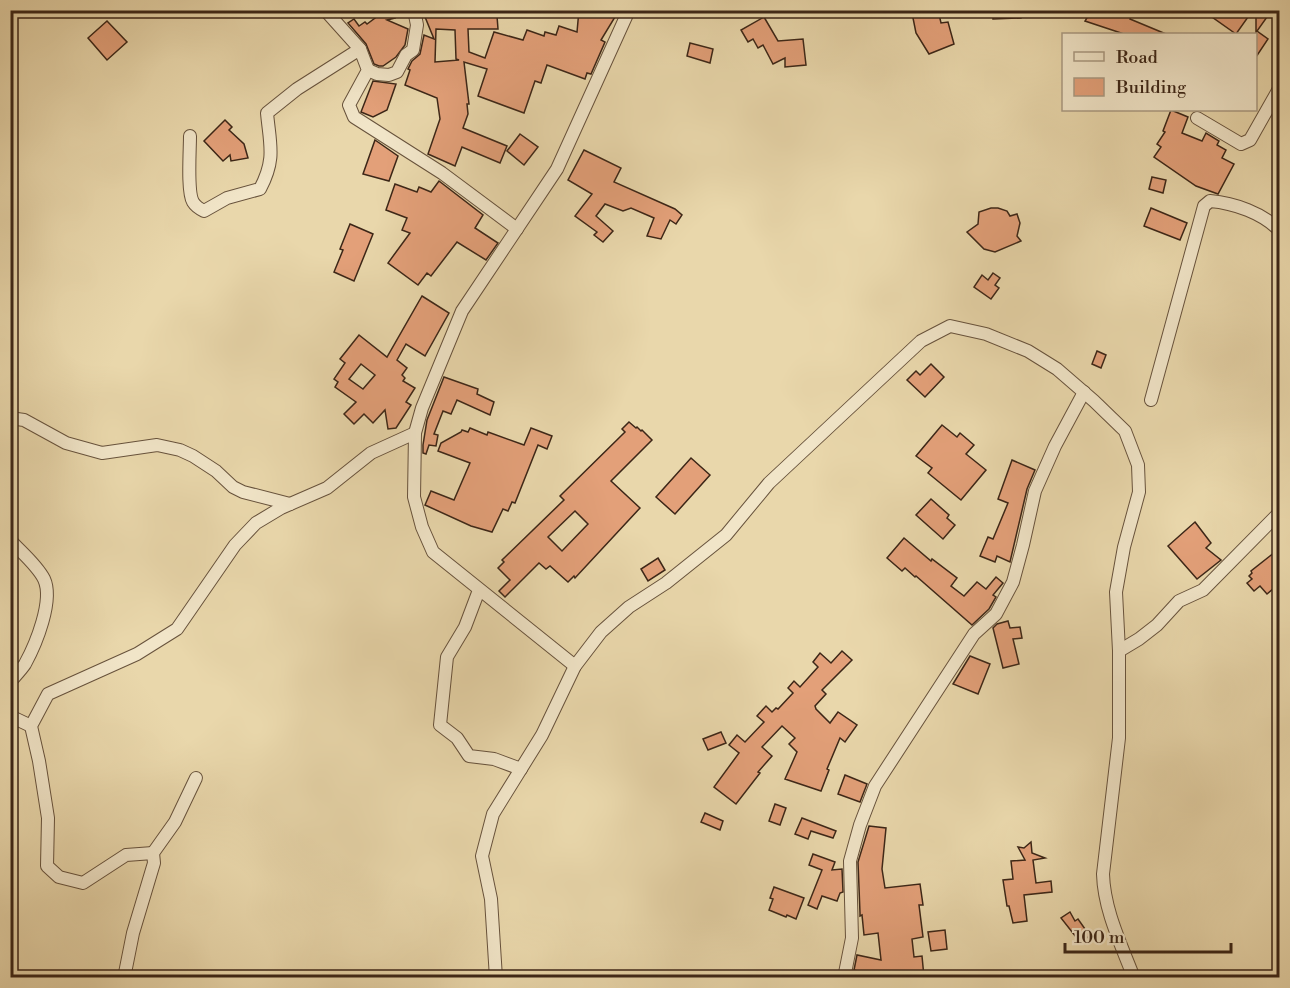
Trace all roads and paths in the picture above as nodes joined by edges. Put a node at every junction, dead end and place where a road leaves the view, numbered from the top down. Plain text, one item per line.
1 (325, 10) edge
2 (414, 10) edge
3 (629, 10) edge
4 (360, 49) junction
5 (368, 70) junction
6 (1280, 87) edge
7 (1197, 118) dead end
8 (190, 136) dead end
9 (517, 229) junction
10 (1280, 231) edge
11 (1084, 392) junction
12 (1151, 400) dead end
13 (10, 418) edge
14 (415, 433) junction
15 (290, 504) junction
16 (1280, 512) edge
17 (10, 540) edge
18 (479, 590) junction
19 (1119, 651) junction
20 (575, 666) junction
21 (10, 682) edge
22 (10, 716) edge
23 (31, 726) junction
24 (521, 769) junction
25 (196, 778) dead end
26 (153, 853) junction
27 (124, 978) edge
28 (496, 978) edge
29 (844, 978) edge
30 (1134, 978) edge

1 - 4 street
2 - 5 street
3 - 9 street
4 - 5 street
4 - 8 street
5 - 9 street
6 - 7 street
9 - 14 street
10 - 12 street
11 - 19 street
11 - 20 street
11 - 29 street
13 - 15 street
14 - 15 street
14 - 18 street
15 - 23 street
16 - 19 street
17 - 21 street
18 - 20 street
18 - 24 street
19 - 30 street
20 - 24 street
22 - 23 street
23 - 26 street
24 - 28 street
25 - 26 street
26 - 27 street

